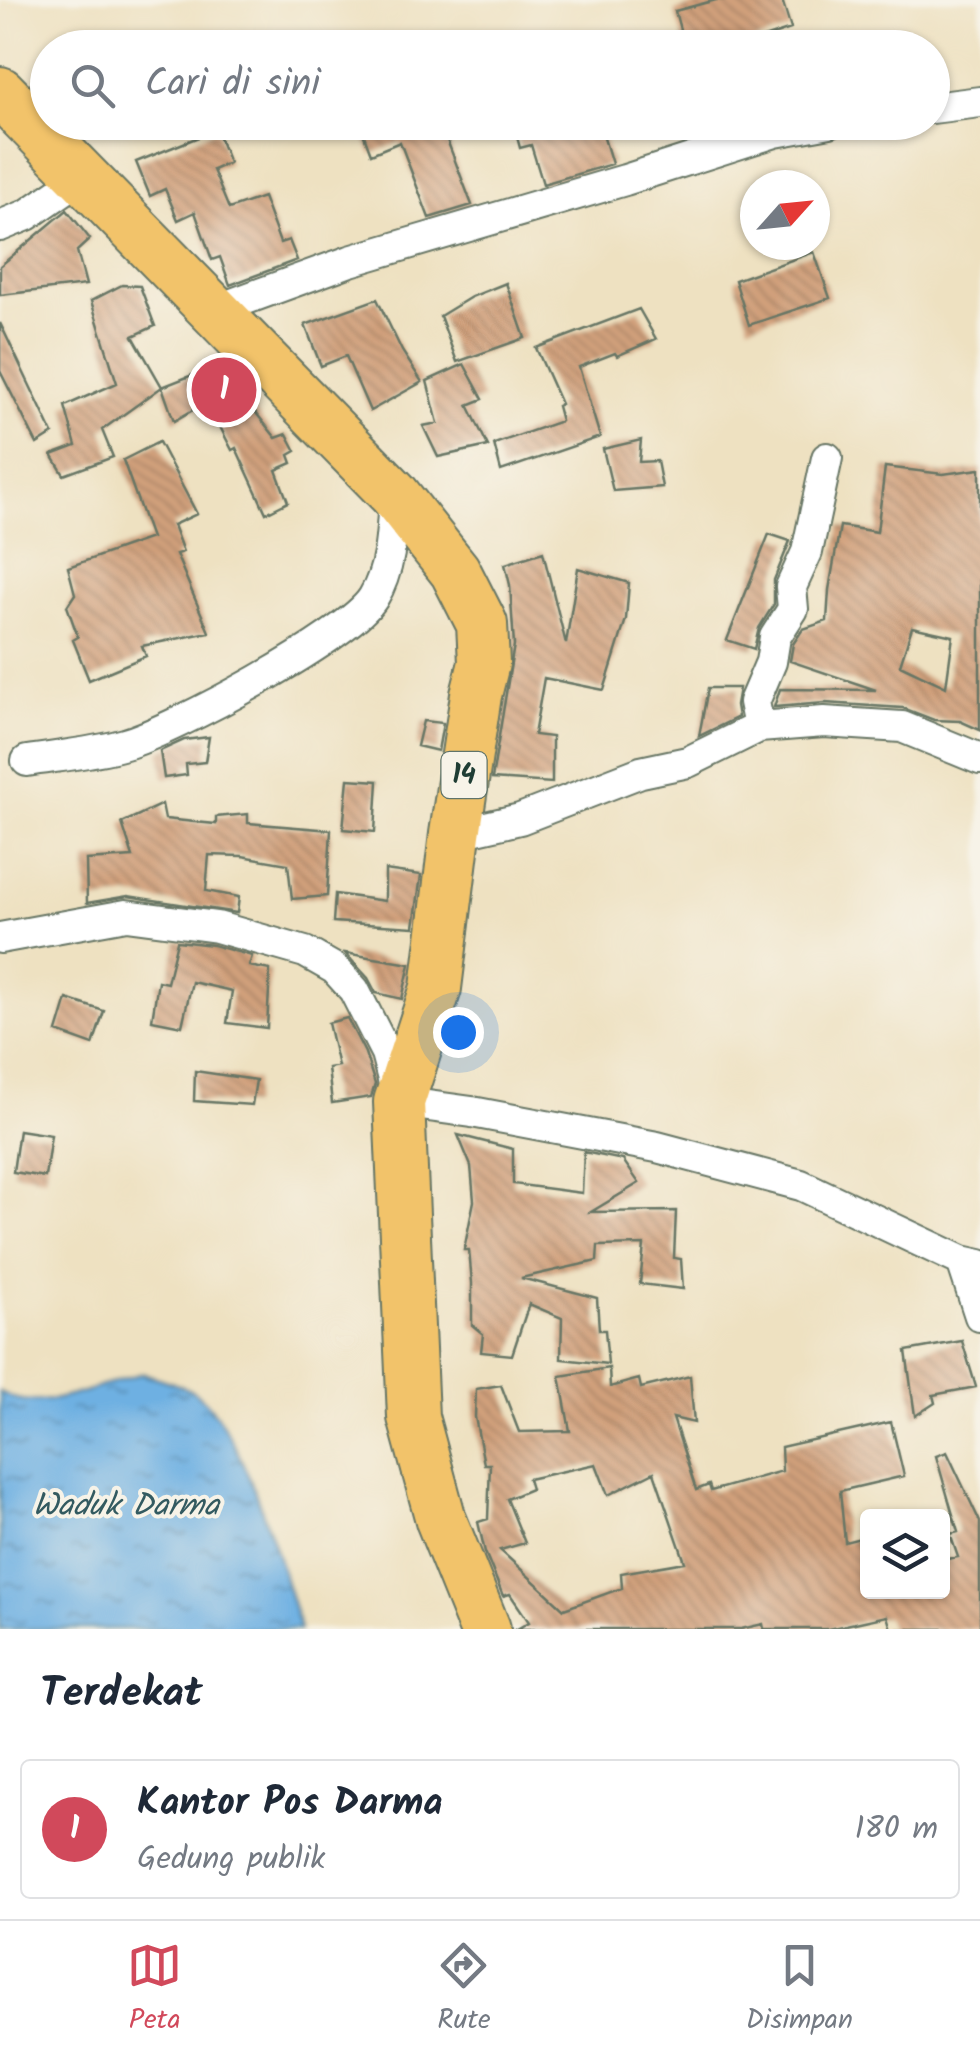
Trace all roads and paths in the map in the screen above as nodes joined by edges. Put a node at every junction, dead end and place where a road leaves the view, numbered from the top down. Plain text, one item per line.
1 (0, 92) edge
2 (980, 102) edge
3 (950, 106) edge
4 (30, 123) edge
5 (46, 140) edge
6 (750, 140) edge
7 (82, 178) junction
8 (0, 226) edge
9 (213, 311) junction
10 (827, 458) dead end
11 (394, 494) junction
12 (759, 727) junction
13 (980, 759) edge
14 (27, 761) dead end
15 (454, 834) junction
16 (0, 938) edge
17 (400, 1102) junction
18 (971, 1263) edge
19 (980, 1316) edge
20 (484, 1629) edge

1 - 4 highway, 14
2 - 3 street
5 - 7 highway, 14
6 - 9 street
7 - 8 street
7 - 9 highway, 14
9 - 11 highway, 14
10 - 12 street
11 - 14 street
11 - 15 highway, 14
12 - 13 street
12 - 15 street
15 - 17 highway, 14
16 - 17 street
17 - 18 street
17 - 20 highway, 14
18 - 19 street

